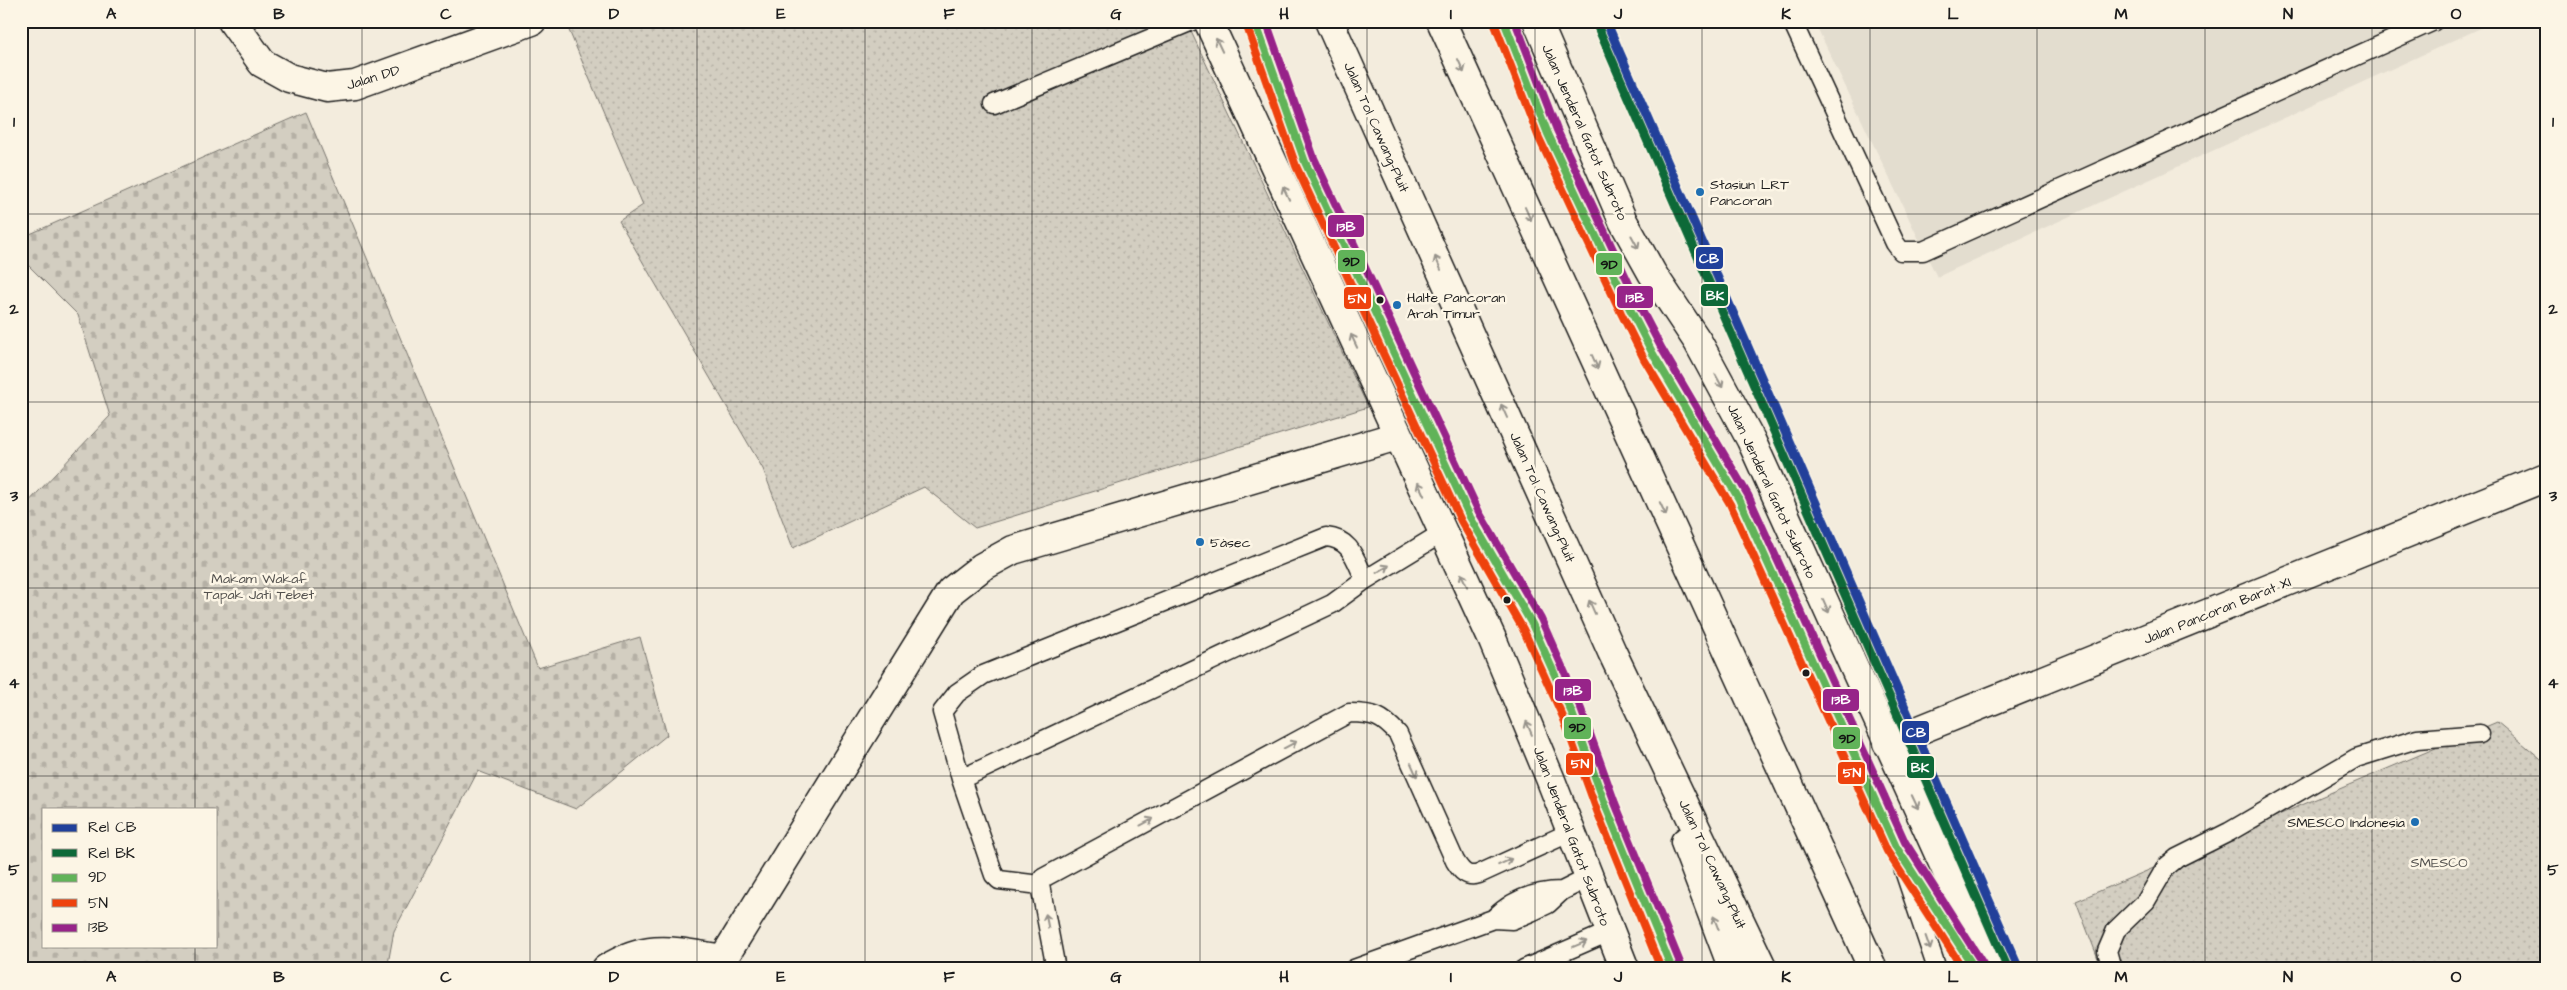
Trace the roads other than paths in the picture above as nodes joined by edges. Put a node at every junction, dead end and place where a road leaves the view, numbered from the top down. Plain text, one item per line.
1 (232, 21) edge
2 (532, 21) edge
3 (1192, 21) edge
4 (1208, 21) edge
5 (1255, 21) edge
6 (1329, 21) edge
7 (1441, 21) edge
8 (1504, 21) edge
9 (1537, 21) edge
10 (1792, 21) edge
11 (2434, 21) edge
12 (994, 104) dead end
13 (1397, 436) junction
14 (2546, 478) edge
15 (1442, 533) junction
16 (1365, 580) junction
17 (1612, 652) junction
18 (2480, 734) dead end
19 (1887, 742) junction
20 (961, 779) junction
21 (1571, 832) junction
22 (1896, 846) junction
23 (1588, 878) junction
24 (1040, 885) junction
25 (1609, 932) junction
26 (724, 964) edge
27 (606, 969) edge
28 (1056, 969) edge
29 (1354, 969) edge
30 (1524, 969) edge
31 (1625, 969) edge
32 (1672, 969) edge
33 (1733, 969) edge
34 (1763, 969) edge
35 (1874, 969) edge
36 (1937, 969) edge
37 (1975, 969) edge
38 (1991, 969) edge
39 (2112, 969) edge

1 - 2 main road, Jalan DD
3 - 12 lane
13 -> 4 main road, Jalan Jenderal Gatot Subroto
5 - 32 lane
17 -> 6 main road, Jalan Tol Cawang–Pluit
7 -> 35 main road
8 - 22 lane
9 -> 19 main road, Jalan Jenderal Gatot Subroto
10 - 11 lane
15 -> 13 main road, Jalan Jenderal Gatot Subroto
13 - 26 main road
14 - 19 main road, Jalan Pancoran Barat XI
16 -> 15 lane
21 -> 15 main road, Jalan Jenderal Gatot Subroto
16 - 20 lane
16 - 20 lane
33 -> 17 main road
17 - 34 main road, Jalan Tol Cawang–Pluit
18 - 39 lane
19 -> 38 main road, Jalan Jenderal Gatot Subroto
20 - 24 lane
21 - 23 main road, Jalan Jenderal Gatot Subroto
24 -> 21 lane
22 -> 36 lane
22 - 37 lane
23 - 25 main road, Jalan Jenderal Gatot Subroto
23 - 29 lane
28 -> 24 lane
30 -> 25 lane
25 - 31 main road, Jalan Jenderal Gatot Subroto
26 - 27 main road

